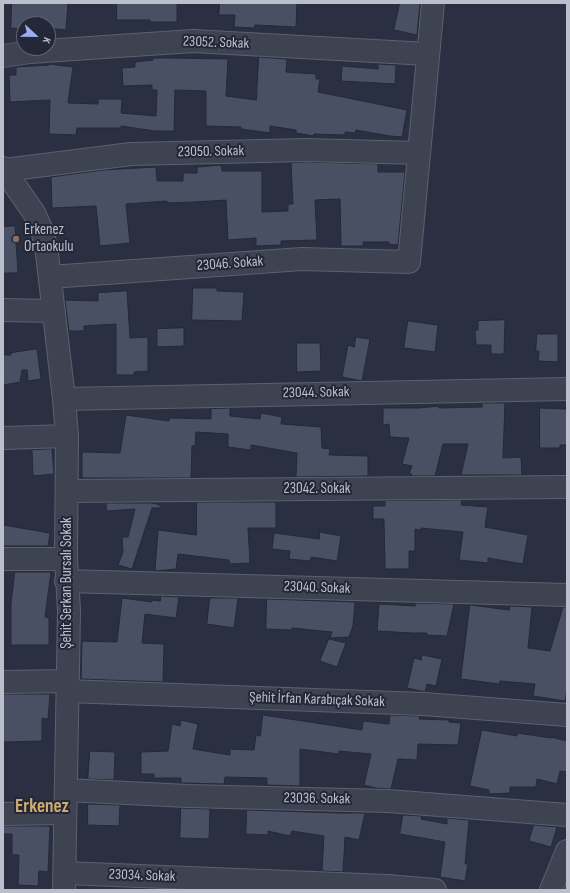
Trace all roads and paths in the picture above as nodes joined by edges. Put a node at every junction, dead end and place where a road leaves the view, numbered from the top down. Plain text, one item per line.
1 (433, 3) edge
2 (428, 54) junction
3 (3, 56) edge
4 (419, 153) junction
5 (4, 169) edge
6 (50, 277) junction
7 (3, 310) edge
8 (54, 311) junction
9 (567, 389) edge
10 (64, 399) junction
11 (67, 436) junction
12 (3, 438) edge
13 (567, 487) edge
14 (67, 491) junction
15 (3, 559) edge
16 (66, 559) junction
17 (66, 581) junction
18 (567, 595) edge
19 (3, 682) edge
20 (67, 686) junction
21 (567, 715) edge
22 (66, 790) junction
23 (66, 813) junction
24 (3, 814) edge
25 (567, 815) edge
26 (567, 851) edge
27 (64, 881) edge
28 (435, 890) edge
29 (551, 890) edge

1 - 2 street
2 - 3 street, 23052. Sokak
2 - 4 street
4 - 5 street, 23050. Sokak
4 - 6 street, 23046. Sokak
5 - 6 street, Şehit Serkan Bursalı Sokak
6 - 8 street, Şehit Serkan Bursalı Sokak
7 - 8 street
8 - 10 street, Şehit Serkan Bursalı Sokak
9 - 10 street, 23044. Sokak
10 - 11 street, Şehit Serkan Bursalı Sokak
11 - 12 street
11 - 14 street, Şehit Serkan Bursalı Sokak
13 - 14 street, 23042. Sokak
14 - 16 street, Şehit Serkan Bursalı Sokak
15 - 16 street
16 - 17 street, Şehit Serkan Bursalı Sokak
17 - 18 street, 23040. Sokak
17 - 20 street, Şehit Serkan Bursalı Sokak
19 - 20 street, Şehit İrfan Karabıçak Sokak
20 - 21 street, Şehit İrfan Karabıçak Sokak
20 - 22 street, Şehit Serkan Bursalı Sokak
22 - 23 street, Şehit Serkan Bursalı Sokak
22 - 25 street, 23036. Sokak
23 - 24 street
23 - 27 street, Şehit Serkan Bursalı Sokak
26 - 29 street
27 - 28 street, 23034. Sokak

